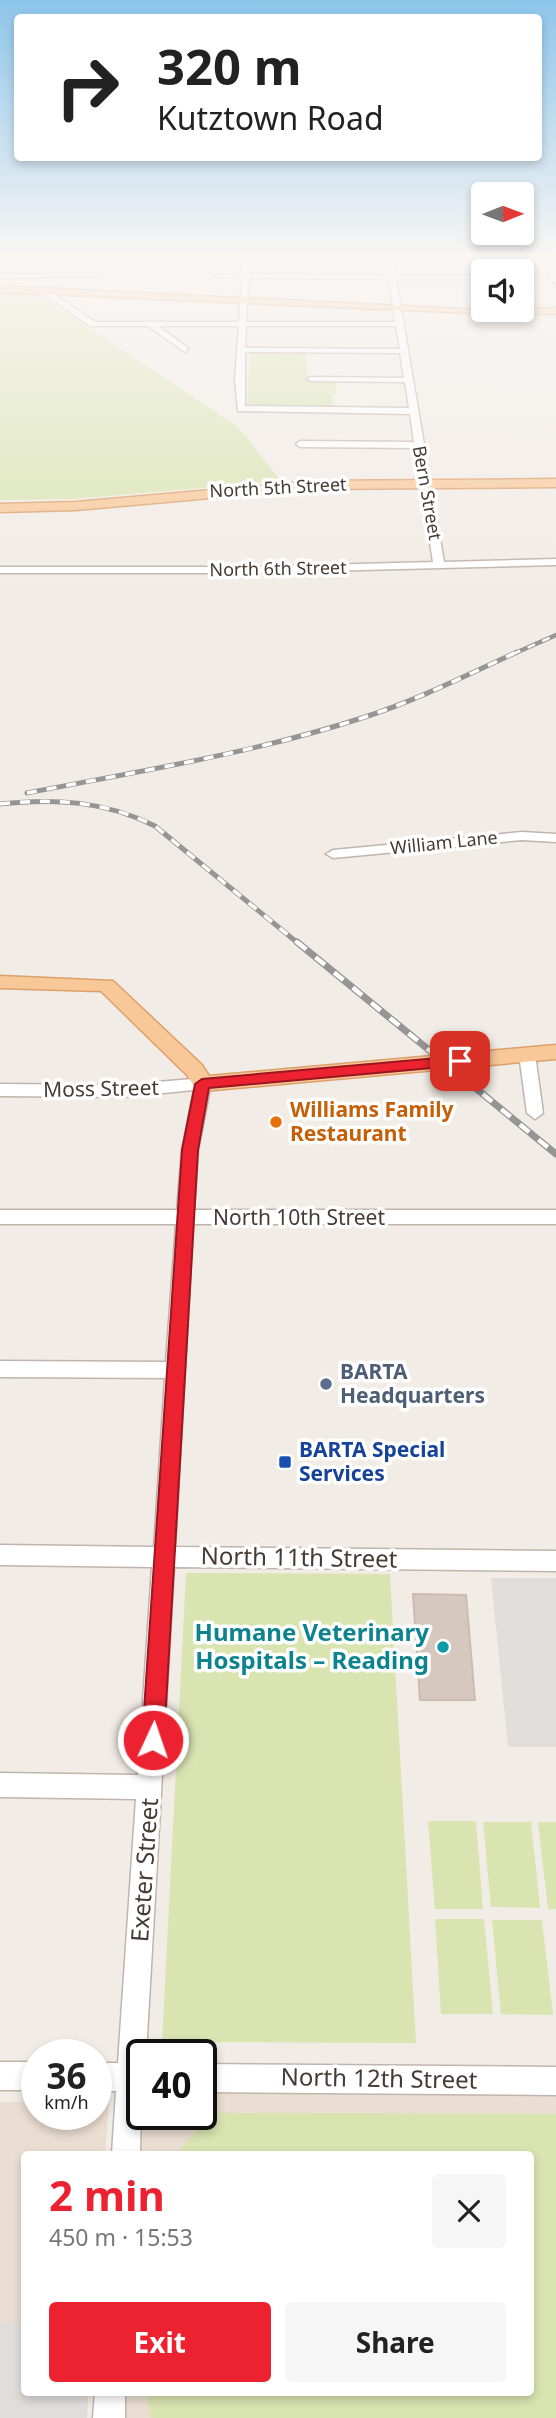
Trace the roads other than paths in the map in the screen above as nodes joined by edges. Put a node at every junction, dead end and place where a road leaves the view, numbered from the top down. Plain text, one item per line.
1 (240, 367) edge
2 (406, 367) edge
3 (311, 379) dead end
4 (408, 380) junction
5 (413, 411) junction
6 (300, 444) dead end
7 (419, 445) junction
8 (425, 483) junction
9 (556, 483) edge
10 (0, 508) edge
11 (556, 562) edge
12 (439, 565) junction
13 (0, 570) edge
14 (556, 838) edge
15 (333, 854) dead end
16 (0, 982) edge
17 (556, 1052) edge
18 (527, 1055) junction
19 (202, 1084) junction
20 (0, 1090) edge
21 (535, 1113) dead end
22 (0, 1217) edge
23 (552, 1217) edge
24 (185, 1218) junction
25 (0, 1369) edge
26 (176, 1370) junction
27 (0, 1555) edge
28 (164, 1557) junction
29 (556, 1561) edge
30 (0, 1785) edge
31 (150, 1787) junction
32 (138, 2039) edge
33 (0, 2076) edge
34 (21, 2077) edge
35 (217, 2078) edge
36 (556, 2081) edge
37 (129, 2130) edge
38 (126, 2151) edge
39 (110, 2396) edge
40 (109, 2418) edge

1 - 5 street
2 - 4 street, Bern Street
3 - 4 street
4 - 5 street, Bern Street
5 - 7 street, Bern Street
6 - 7 street
7 - 8 street, Bern Street
8 - 9 main road, North 5th Street
8 - 10 main road, North 5th Street
8 - 12 street, Bern Street
11 - 12 street, North 6th Street
12 - 13 street, North 6th Street
14 - 15 street, William Lane
16 - 19 main road
17 - 18 main road
18 - 19 main road
18 - 21 street
19 - 20 street, Moss Street
19 - 24 street, Exeter Street
22 - 24 street, North 10th Street
23 - 24 street, North 10th Street
24 - 26 street, Exeter Street
25 - 26 street
26 - 28 street, Exeter Street
27 - 28 street, North 11th Street
28 - 29 street, North 11th Street
28 - 31 street, Exeter Street
30 - 31 street
31 - 32 street, Exeter Street
33 - 34 street
35 - 36 street, North 12th Street
37 - 38 street, Exeter Street
39 - 40 street

